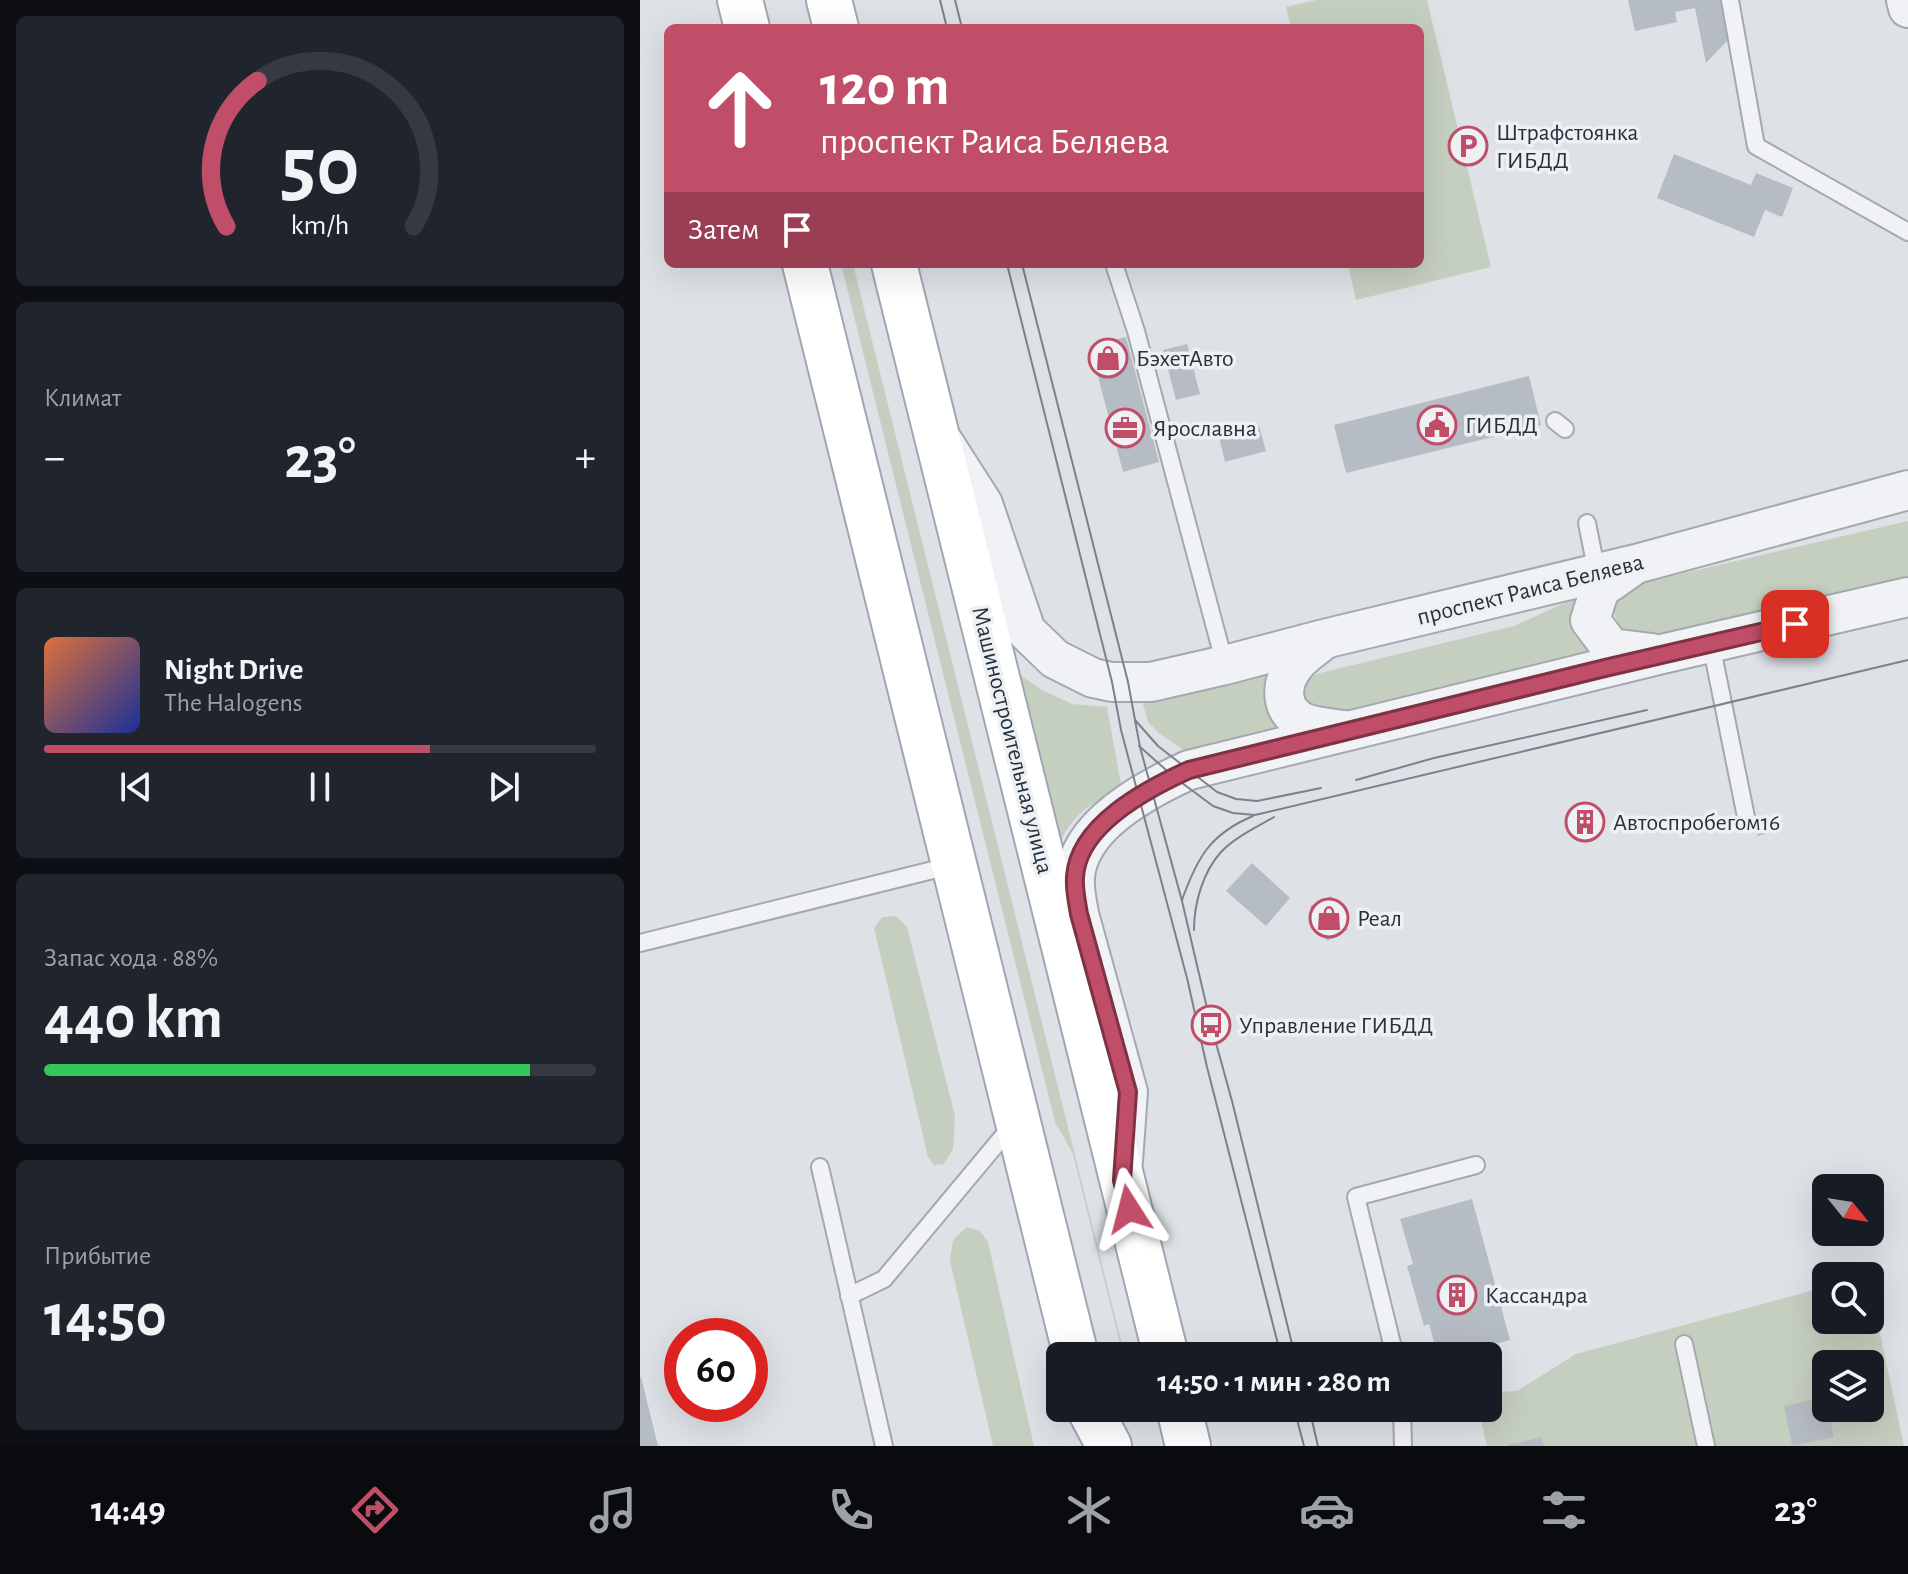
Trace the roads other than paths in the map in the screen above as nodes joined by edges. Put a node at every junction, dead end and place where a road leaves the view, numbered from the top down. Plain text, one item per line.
1 (740, 0) edge
2 (829, 0) edge
3 (1730, 0) edge
4 (1906, 0) edge
5 (1908, 8) edge
6 (746, 24) edge
7 (835, 24) edge
8 (1908, 232) edge
9 (806, 268) edge
10 (895, 268) edge
11 (1115, 268) edge
12 (936, 430) junction
13 (1908, 490) edge
14 (1587, 523) dead end
15 (1636, 564) junction
16 (1597, 573) junction
17 (1908, 597) edge
18 (1301, 639) junction
19 (1711, 644) junction
20 (1662, 654) junction
21 (1225, 665) junction
22 (1346, 731) junction
23 (1746, 817) dead end
24 (954, 864) junction
25 (640, 943) edge
26 (1017, 1118) junction
27 (1476, 1165) dead end
28 (820, 1167) dead end
29 (1122, 1180) junction
30 (849, 1296) junction
31 (1073, 1342) edge
32 (1162, 1342) edge
33 (1392, 1342) edge
34 (1684, 1344) dead end
35 (1093, 1422) edge
36 (1096, 1422) edge
37 (1167, 1422) edge
38 (1182, 1422) edge
39 (1402, 1422) edge
40 (884, 1446) edge
41 (1099, 1446) edge
42 (1109, 1446) edge
43 (1165, 1446) edge
44 (1188, 1446) edge
45 (1403, 1446) edge
46 (1706, 1446) edge

1 - 6 main road
2 - 7 main road
3 - 8 lane
4 - 5 street
9 - 24 main road
10 - 12 main road, Машиностроительная улица
11 - 21 lane
12 - 21 street, проспект Раиса Беляева
12 - 29 main road, Машиностроительная улица
13 - 15 street, проспект Раиса Беляева
14 - 16 lane
15 - 16 street, проспект Раиса Беляева
15 - 20 street
16 - 18 street, проспект Раиса Беляева
17 - 19 street
18 - 21 street, проспект Раиса Беляева
18 - 22 street
19 - 20 street
19 - 23 lane
20 - 22 street
22 - 29 street
24 - 25 lane
24 - 26 main road
26 - 30 lane
26 - 31 main road
27 - 33 lane
28 - 30 lane
29 - 32 main road, Машиностроительная улица
30 - 40 lane
34 - 46 lane
35 - 41 main road
36 - 42 main road
37 - 43 main road
38 - 44 main road
39 - 45 lane

